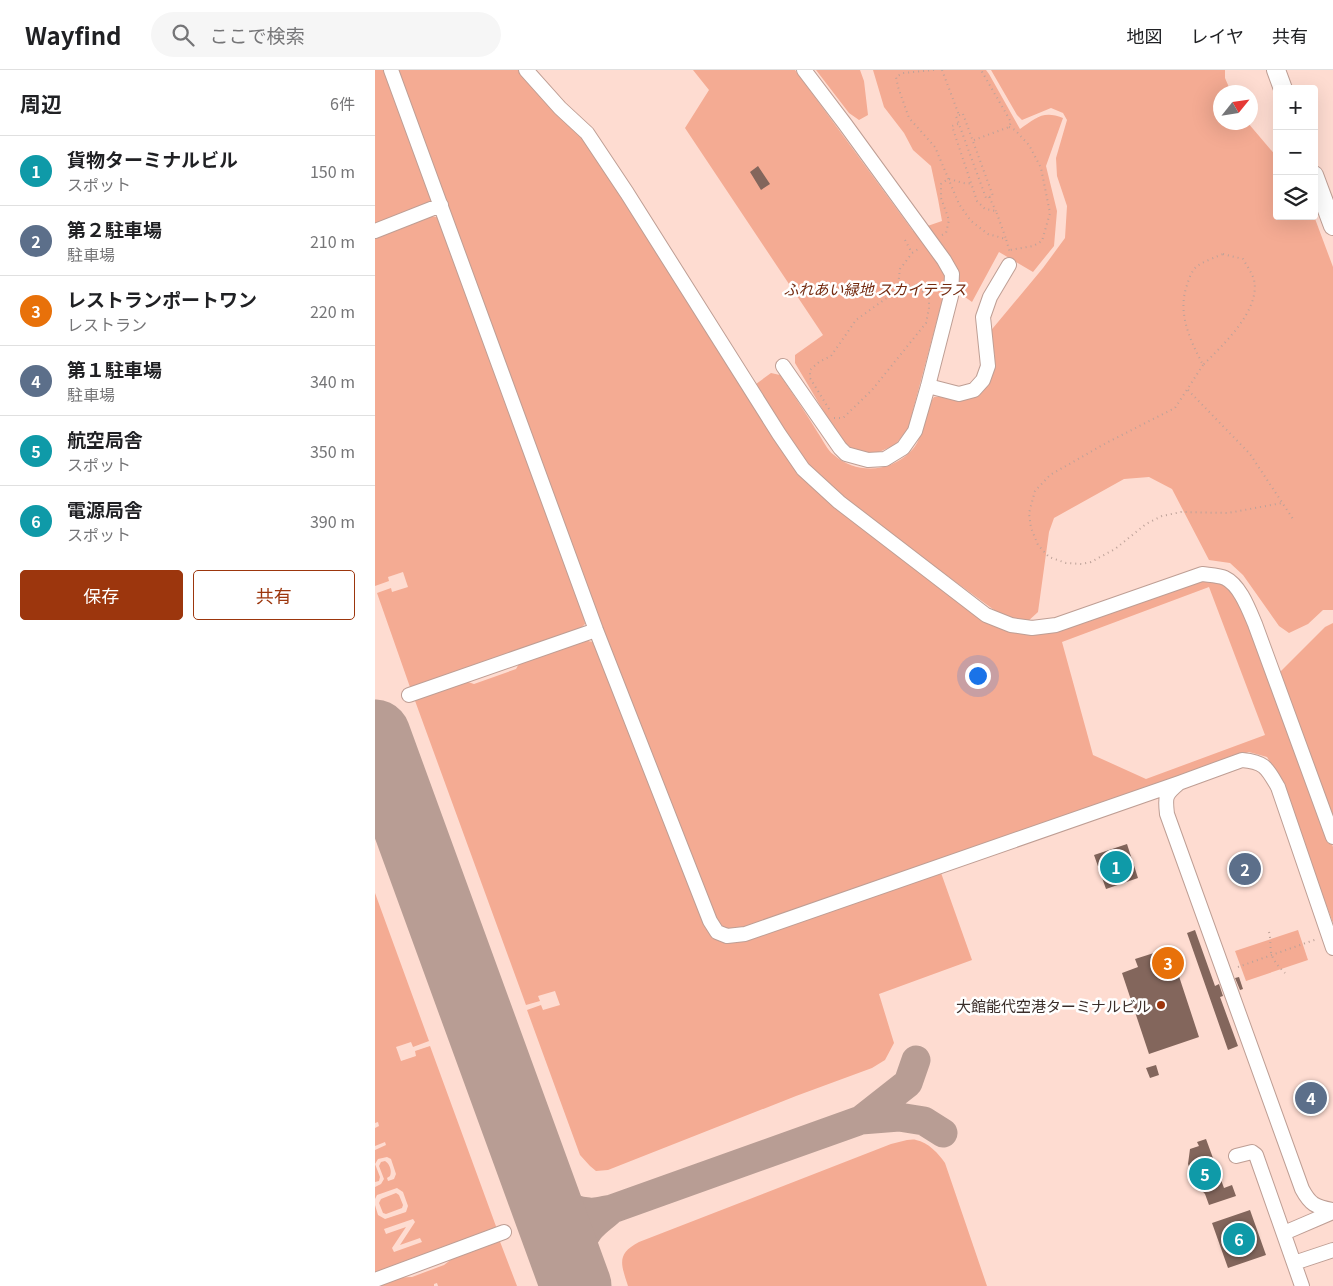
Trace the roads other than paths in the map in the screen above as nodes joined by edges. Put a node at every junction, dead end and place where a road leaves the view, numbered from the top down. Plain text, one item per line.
1 (391, 70) edge
2 (526, 70) edge
3 (804, 70) edge
4 (1276, 70) edge
5 (1282, 85) edge
6 (1318, 186) edge
7 (441, 205) junction
8 (1333, 226) edge
9 (375, 231) edge
10 (1009, 265) road end
11 (783, 366) dead end
12 (928, 386) junction
13 (596, 630) junction
14 (409, 695) dead end
15 (1179, 783) junction
16 (1333, 837) edge
17 (1330, 941) edge
18 (1236, 1156) dead end
19 (1308, 1200) junction
20 (1333, 1211) edge
21 (1278, 1216) junction
22 (504, 1232) dead end
23 (1284, 1232) junction
24 (1333, 1250) edge
25 (1294, 1263) junction
26 (375, 1280) edge
27 (1302, 1286) edge

1 - 7 street
2 - 16 street
3 - 12 street
4 - 5 main road
6 - 8 main road
7 - 9 street
7 - 13 street
10 - 12 street
11 - 12 street
13 - 14 street
13 - 15 street
15 - 17 street
15 - 19 street
18 - 21 street
19 - 20 street
19 - 21 street
20 - 23 street
21 - 23 street
22 - 26 street
23 - 25 street
24 - 25 street
25 - 27 street

